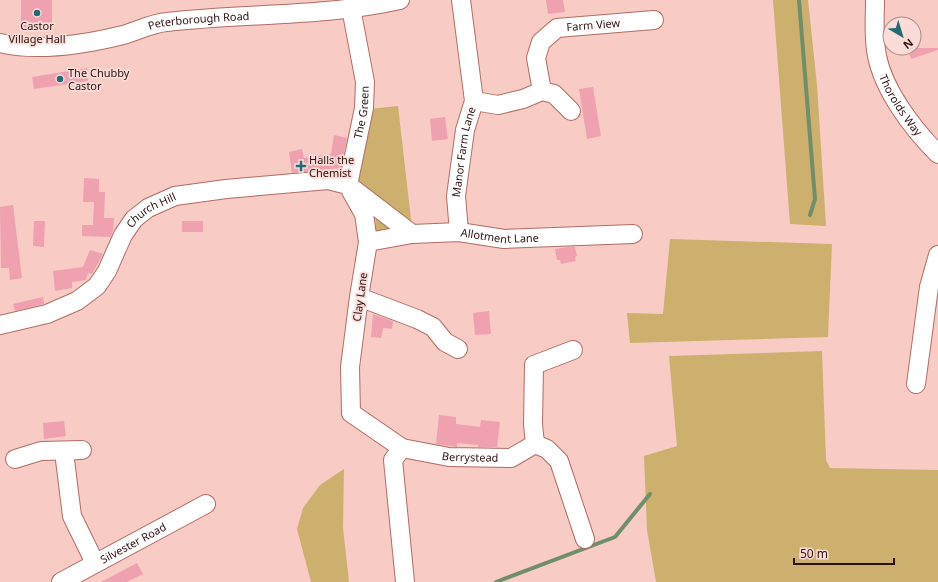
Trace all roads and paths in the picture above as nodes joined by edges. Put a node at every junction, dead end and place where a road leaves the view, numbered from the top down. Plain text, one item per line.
1 (400, 0) edge
2 (461, 0) edge
3 (875, 0) edge
4 (358, 5) edge
5 (654, 20) dead end
6 (0, 43) edge
7 (542, 91) junction
8 (474, 101) junction
9 (571, 110) dead end
10 (938, 154) edge
11 (348, 185) junction
12 (459, 232) junction
13 (412, 234) junction
14 (633, 234) dead end
15 (368, 242) junction
16 (938, 255) edge
17 (359, 297) junction
18 (0, 325) edge
19 (458, 349) dead end
20 (572, 350) dead end
21 (916, 384) dead end
22 (535, 444) junction
23 (402, 448) junction
24 (82, 450) dead end
25 (64, 452) junction
26 (15, 459) dead end
27 (206, 504) dead end
28 (585, 539) dead end
29 (96, 563) junction
30 (61, 582) edge
31 (406, 582) edge

1 - 4 street, Peterborough Road
2 - 8 street, Manor Farm Lane
3 - 10 street, Thorolds Way
4 - 6 street, Peterborough Road
4 - 11 street, The Green
5 - 7 street, Farm View
7 - 8 street
7 - 9 street
8 - 12 street, Manor Farm Lane
11 - 13 street
11 - 15 street, Clay Lane
11 - 18 street, Church Hill
12 - 13 street, Allotment Lane
12 - 14 street, Allotment Lane
13 - 15 street, Allotment Lane
15 - 17 street, Clay Lane
16 - 21 street
17 - 19 street
17 - 23 street, Clay Lane
20 - 22 street
22 - 23 street, Berrystead
22 - 28 street
23 - 31 street
24 - 25 street
25 - 26 street
25 - 29 street
27 - 29 street, Silvester Road
29 - 30 street, Silvester Road

